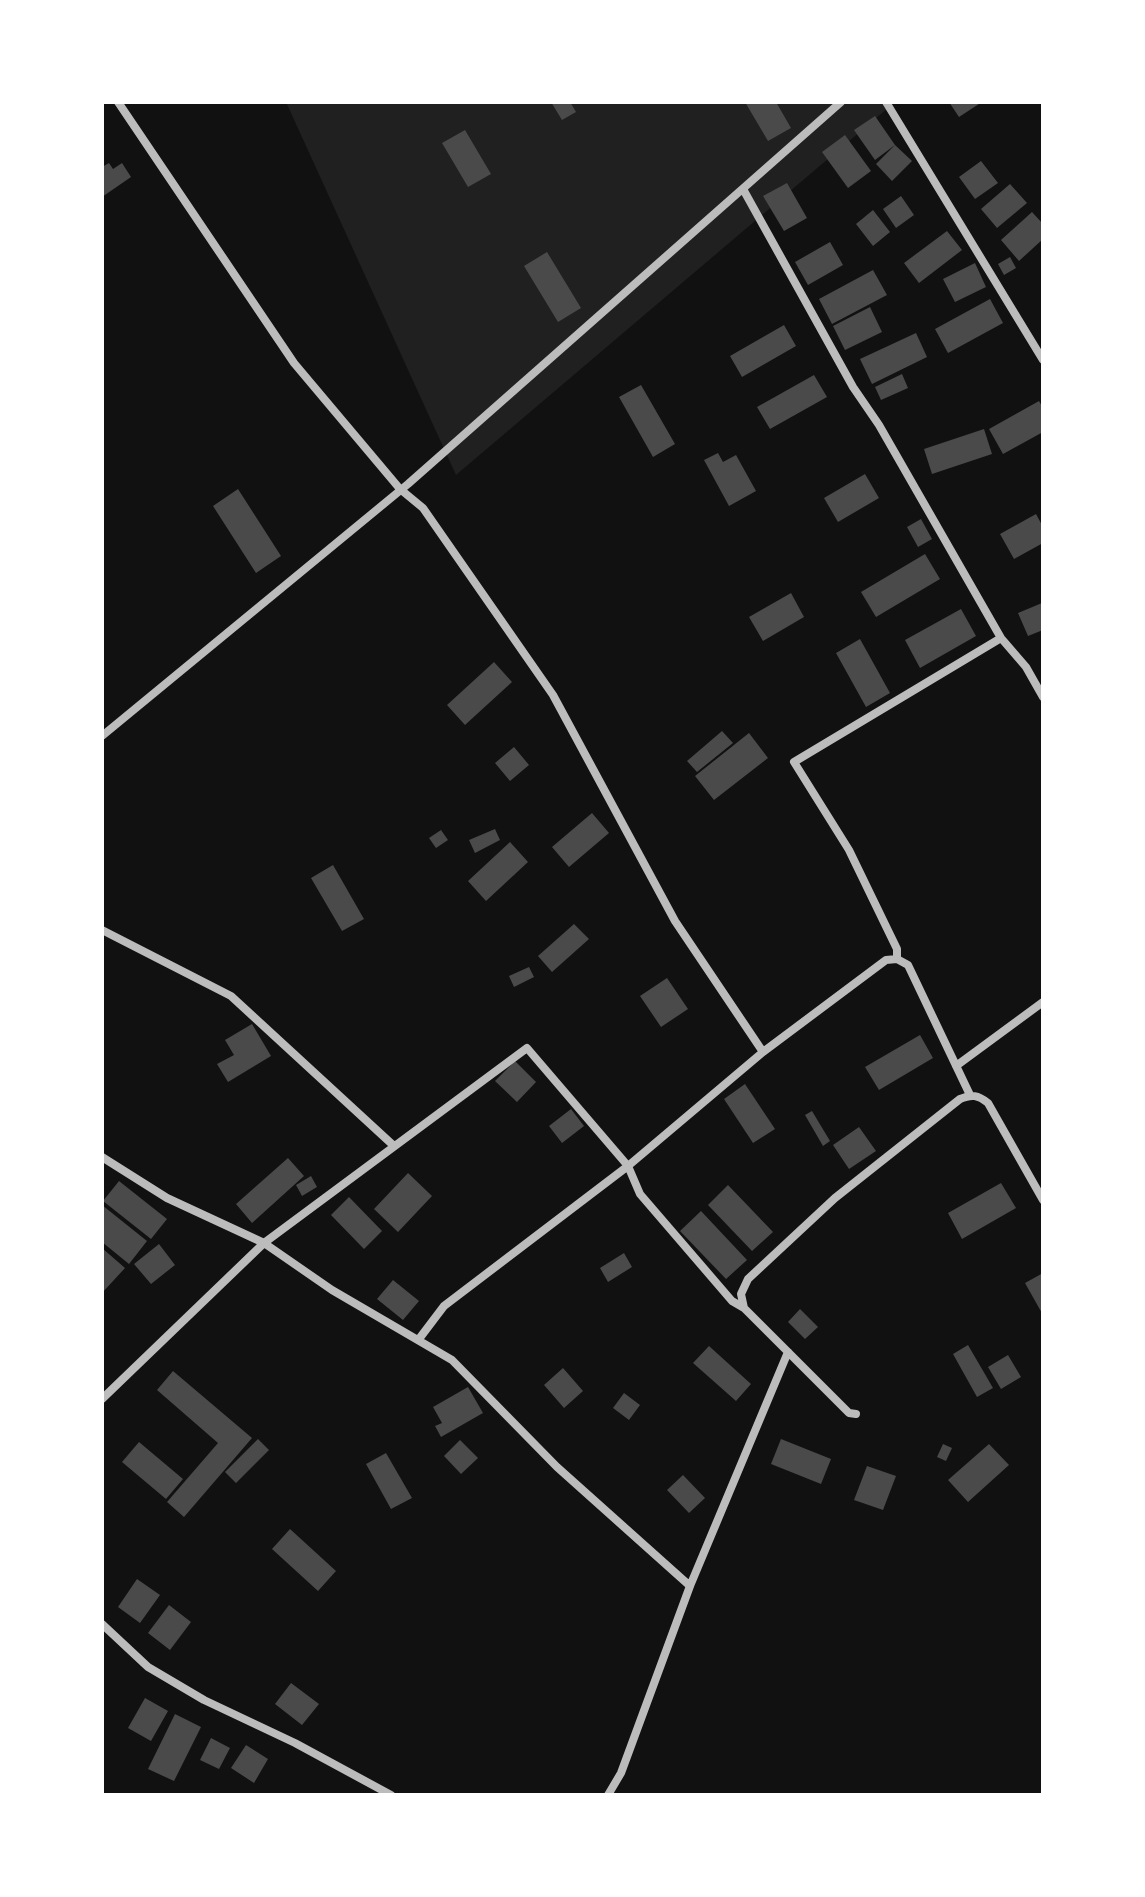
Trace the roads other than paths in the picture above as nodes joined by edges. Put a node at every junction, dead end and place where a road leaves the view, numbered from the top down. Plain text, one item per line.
1 (118, 102) edge
2 (841, 102) edge
3 (886, 102) edge
4 (743, 189) junction
5 (1043, 360) edge
6 (400, 489) junction
7 (1001, 638) junction
8 (1043, 697) edge
9 (102, 736) edge
10 (102, 930) edge
11 (897, 959) junction
12 (1043, 1002) edge
13 (763, 1052) junction
14 (956, 1066) junction
15 (970, 1095) junction
16 (394, 1146) junction
17 (102, 1157) edge
18 (628, 1166) junction
19 (1043, 1200) edge
20 (264, 1243) junction
21 (744, 1308) junction
22 (419, 1339) junction
23 (788, 1352) junction
24 (102, 1399) edge
25 (856, 1414) dead end
26 (690, 1586) junction
27 (102, 1624) edge
28 (391, 1795) edge
29 (608, 1795) edge

1 - 6 street
2 - 4 street
3 - 5 street
4 - 6 street
4 - 7 street
6 - 9 street
6 - 13 street
7 - 8 street
7 - 11 street
10 - 16 street
11 - 13 street
11 - 14 street
12 - 14 street
13 - 18 street
14 - 15 street
15 - 19 street
15 - 21 street
16 - 18 street
16 - 20 street
17 - 20 street
18 - 21 street
18 - 22 street
20 - 22 street
20 - 24 street
21 - 23 street
22 - 26 street
23 - 25 street
23 - 26 street
26 - 29 street
27 - 28 street

